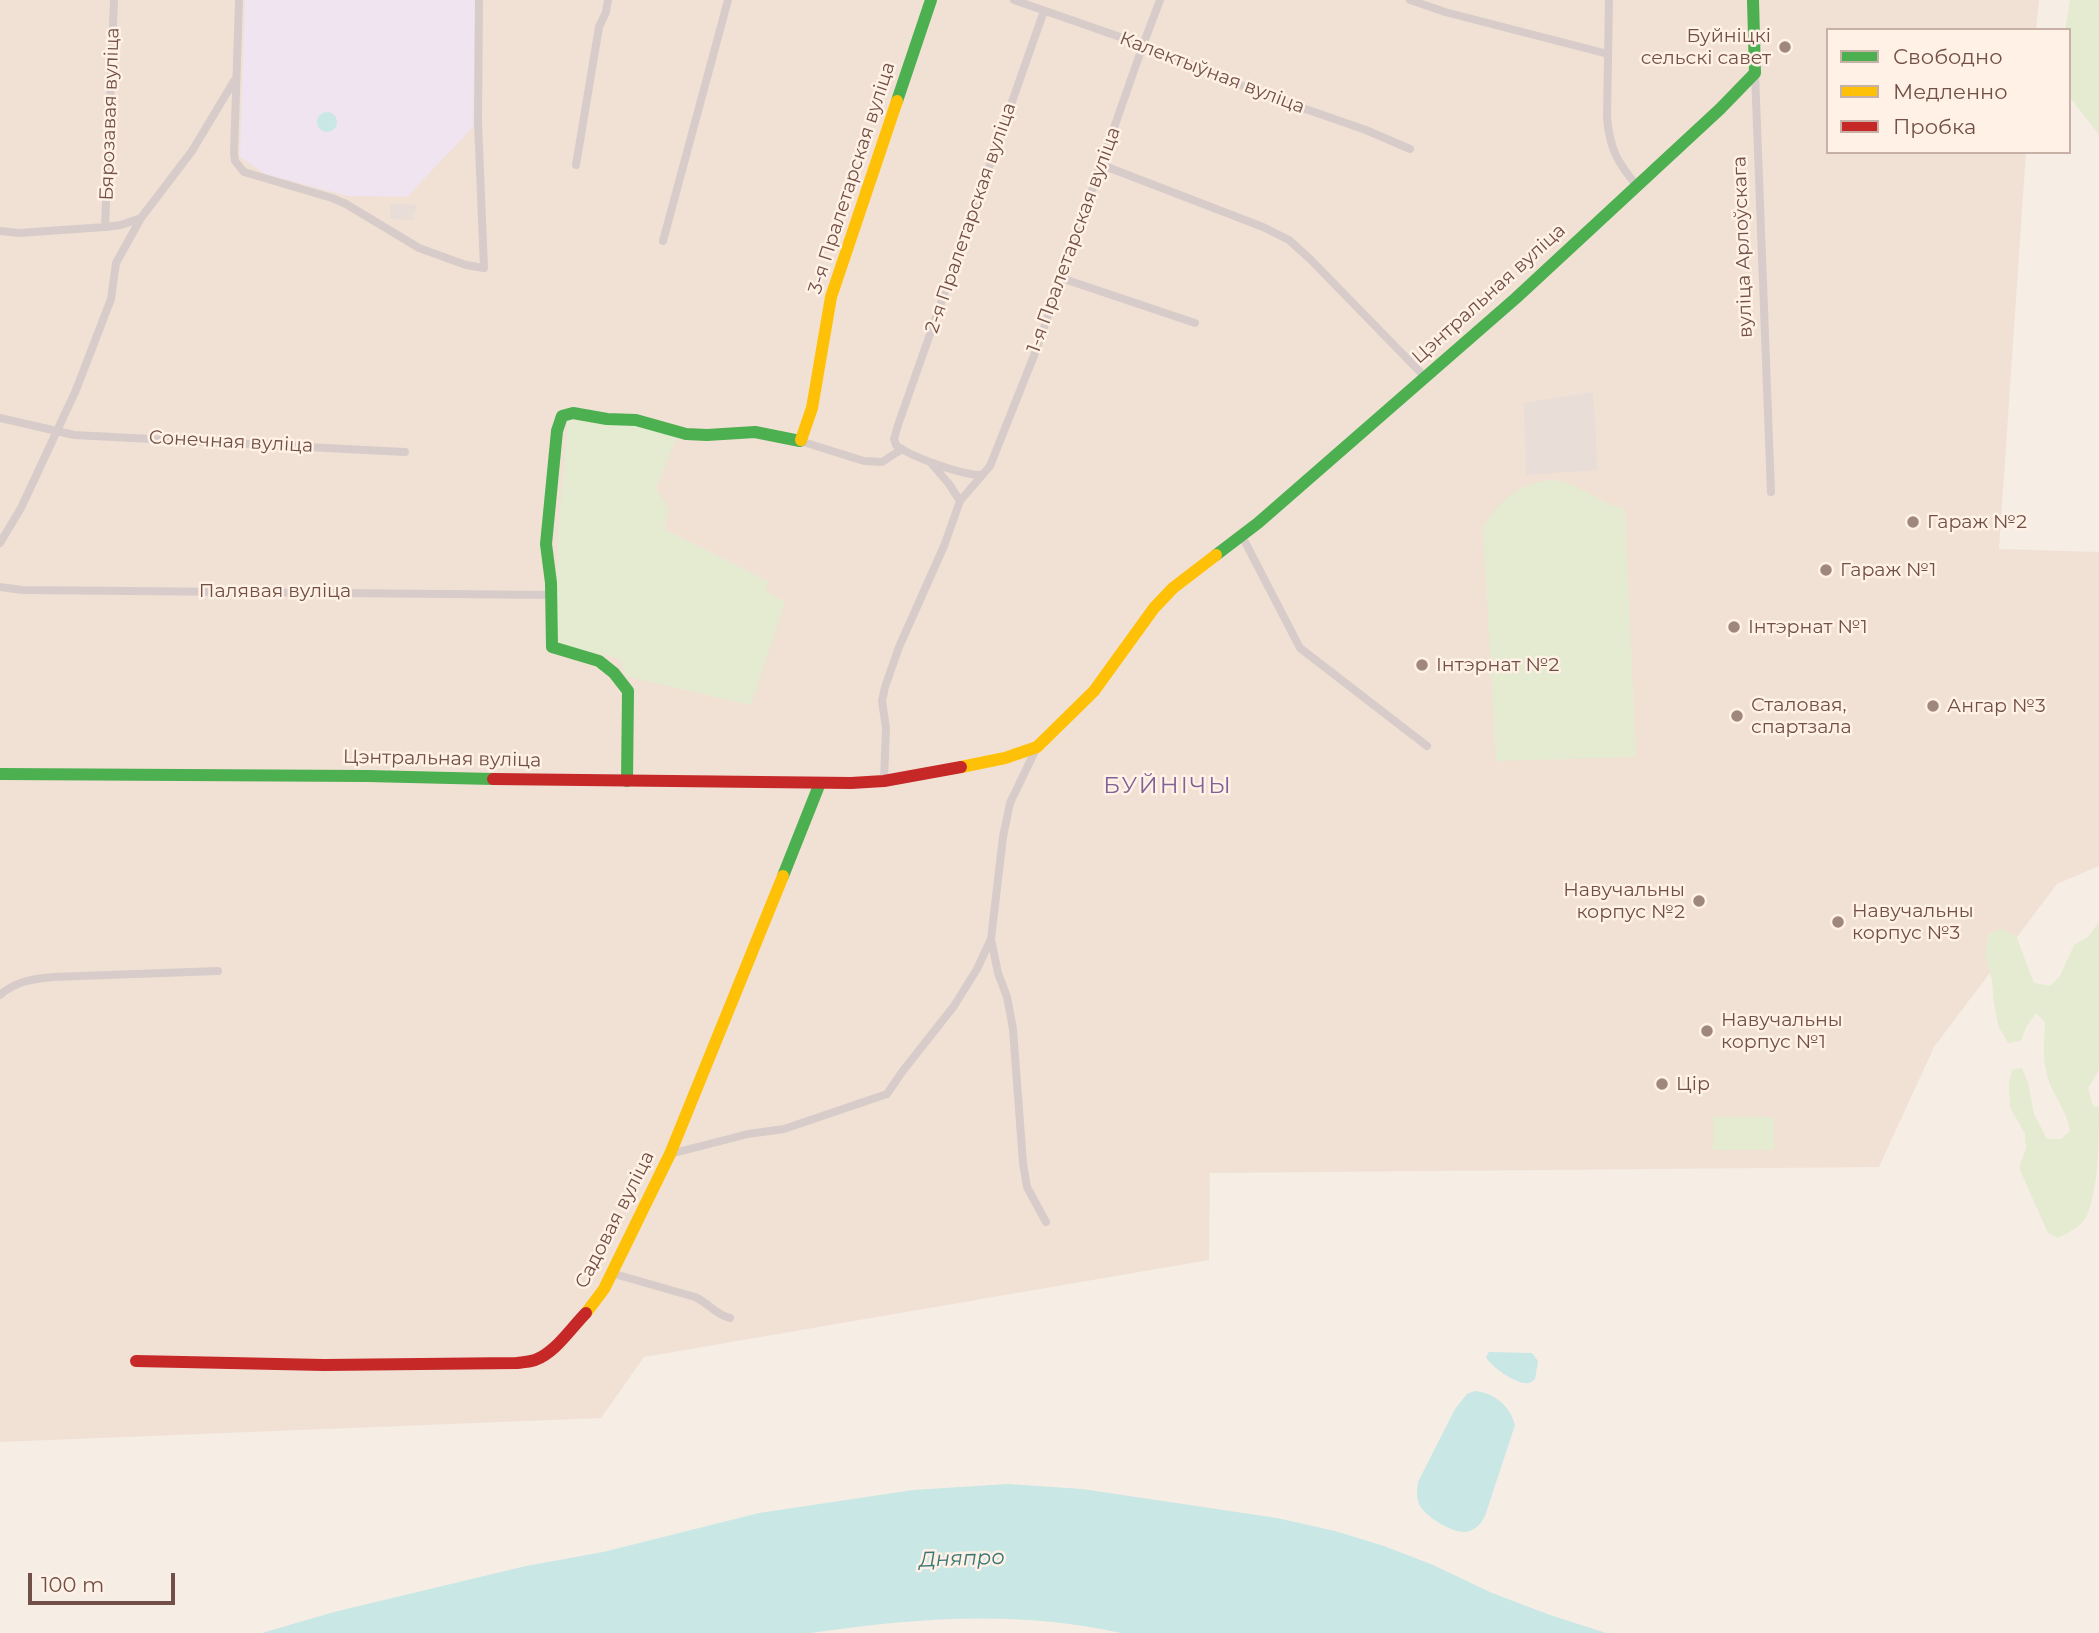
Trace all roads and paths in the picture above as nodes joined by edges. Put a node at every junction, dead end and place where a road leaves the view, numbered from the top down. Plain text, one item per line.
1 (114, 0) edge
2 (239, 0) edge
3 (479, 0) edge
4 (608, 0) edge
5 (728, 0) edge
6 (931, 0) edge
7 (1014, 0) edge
8 (1160, 0) edge
9 (1410, 0) edge
10 (1609, 0) edge
11 (1753, 0) edge
12 (1044, 11) junction
13 (1143, 45) junction
14 (1608, 54) junction
15 (1755, 73) junction
16 (235, 80) junction
17 (1409, 149) dead end
18 (576, 165) dead end
19 (1102, 165) junction
20 (1637, 186) junction
21 (141, 218) junction
22 (105, 228) junction
23 (0, 232) edge
24 (663, 242) dead end
25 (1061, 278) junction
26 (1195, 323) dead end
27 (1426, 378) junction
28 (0, 418) edge
29 (57, 430) junction
30 (800, 441) junction
31 (902, 449) junction
32 (405, 452) dead end
33 (926, 459) junction
34 (981, 475) junction
35 (1771, 492) dead end
36 (960, 501) junction
37 (1242, 536) junction
38 (0, 543) edge
39 (0, 587) edge
40 (551, 595) junction
41 (1427, 746) dead end
42 (1037, 747) junction
43 (0, 775) edge
44 (627, 781) junction
45 (884, 781) junction
46 (820, 783) junction
47 (990, 939) junction
48 (218, 971) dead end
49 (0, 995) edge
50 (670, 1154) junction
51 (1046, 1223) dead end
52 (611, 1273) junction
53 (730, 1318) dead end
54 (136, 1361) dead end

1 - 22 street, Бярозавая вуліца
2 - 16 street
3 - 16 street
4 - 18 street
5 - 24 street
6 - 30 street, 3-я Пралетарская вуліца
7 - 12 street, Калектыўная вуліца
8 - 13 street, 1-я Пралетарская вуліца
9 - 14 street
10 - 14 street
11 - 15 street, вуліца Арлоўскага
12 - 13 street, Калектыўная вуліца
12 - 31 street, 2-я Пралетарская вуліца
13 - 17 street, Калектыўная вуліца
13 - 19 street, 1-я Пралетарская вуліца
14 - 20 street
15 - 20 street, Цэнтральная вуліца
15 - 35 street, вуліца Арлоўскага
16 - 21 street
19 - 25 street, 1-я Пралетарская вуліца
19 - 27 street
20 - 27 street, Цэнтральная вуліца
21 - 22 street
21 - 29 street
22 - 23 street
25 - 26 street
25 - 34 street, 1-я Пралетарская вуліца
27 - 37 street, Цэнтральная вуліца
28 - 29 street, Сонечная вуліца
29 - 32 street, Сонечная вуліца
29 - 38 street
30 - 31 street
30 - 40 street
31 - 33 street
33 - 34 street
33 - 36 street
34 - 36 street
36 - 45 street
37 - 41 street
37 - 42 street, Цэнтральная вуліца
39 - 40 street, Палявая вуліца
40 - 44 street
42 - 45 street, Цэнтральная вуліца
42 - 47 street
43 - 44 street, Цэнтральная вуліца
44 - 46 street, Цэнтральная вуліца
45 - 46 street, Цэнтральная вуліца
46 - 50 street, Садовая вуліца
47 - 50 street
47 - 51 street
48 - 49 street
50 - 52 street, Садовая вуліца
52 - 53 street
52 - 54 street, Садовая вуліца

